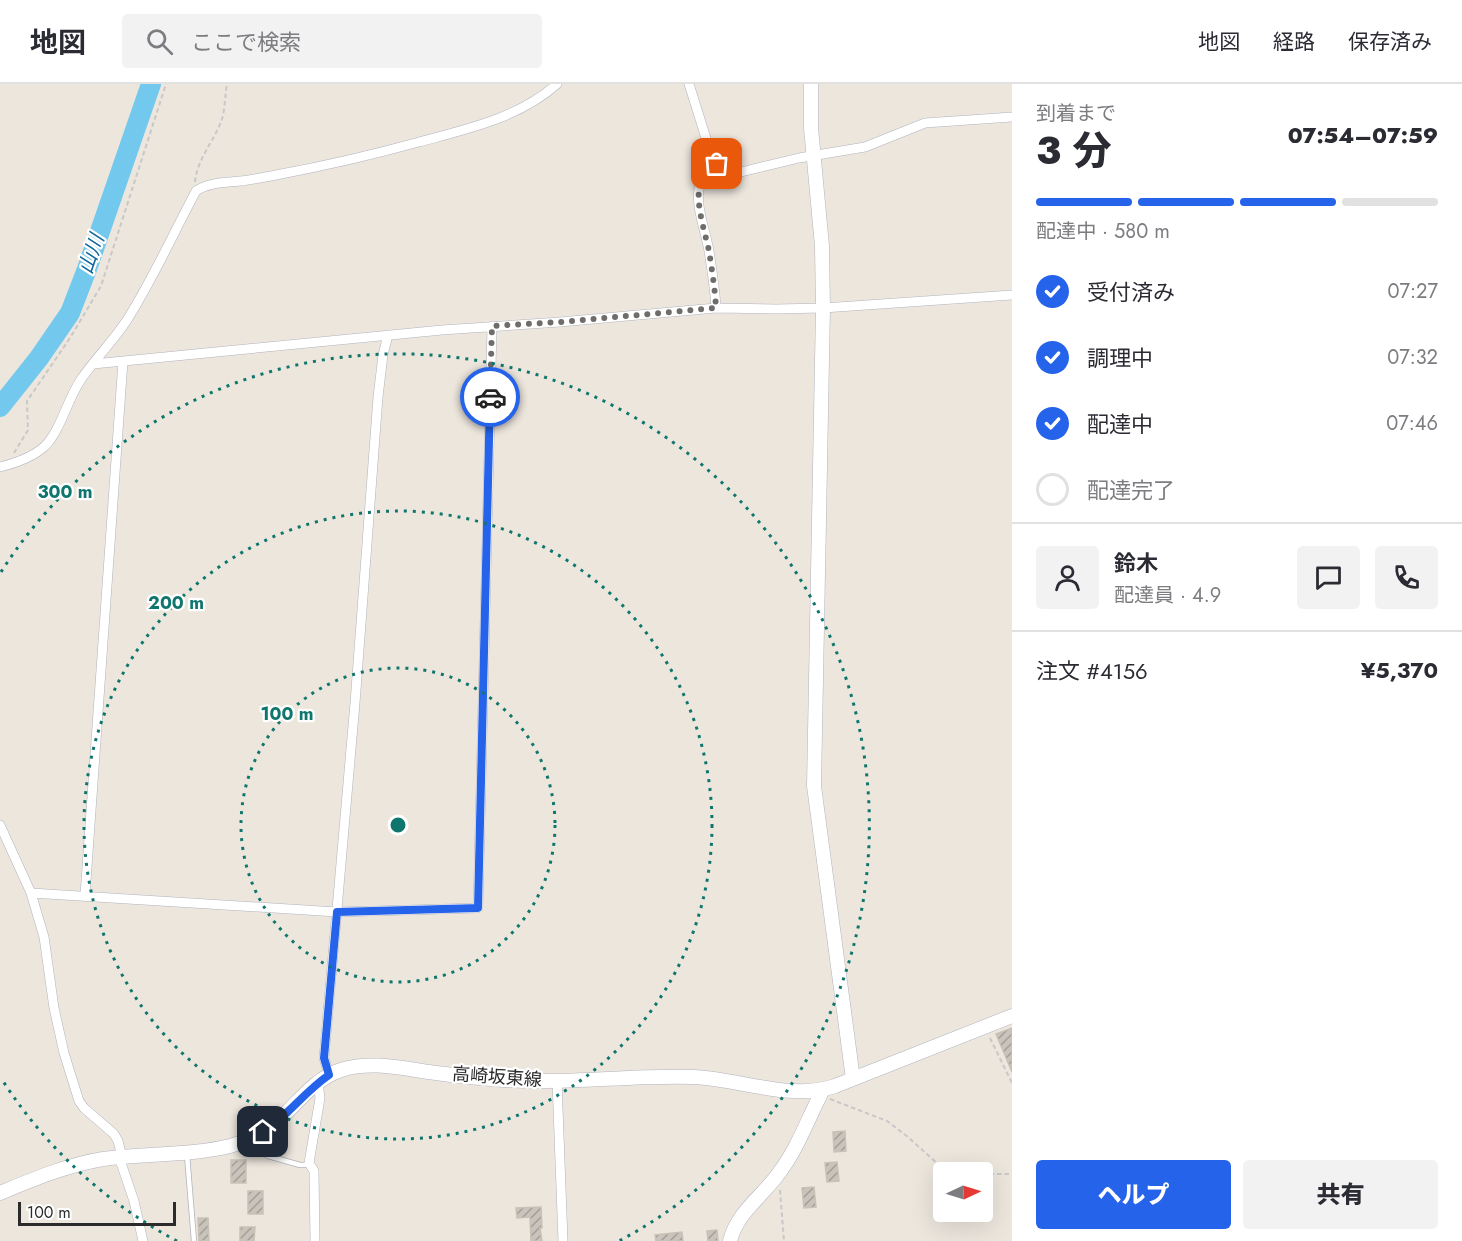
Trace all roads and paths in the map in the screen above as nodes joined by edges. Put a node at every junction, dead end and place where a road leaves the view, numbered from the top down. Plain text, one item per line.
1 (166, 84) edge
2 (227, 84) edge
3 (557, 84) edge
4 (689, 84) edge
5 (811, 84) edge
6 (1012, 117) edge
7 (813, 155) junction
8 (722, 171) junction
9 (196, 191) junction
10 (1012, 295) edge
11 (716, 308) junction
12 (823, 308) junction
13 (492, 326) junction
14 (388, 335) junction
15 (123, 361) junction
16 (93, 364) junction
17 (3, 466) edge
18 (0, 475) edge
19 (0, 825) edge
20 (31, 892) junction
21 (85, 895) junction
22 (337, 912) junction
23 (1012, 1016) edge
24 (984, 1027) junction
25 (324, 1079) junction
26 (854, 1079) junction
27 (557, 1081) junction
28 (1012, 1083) edge
29 (823, 1090) junction
30 (244, 1141) junction
31 (186, 1152) junction
32 (120, 1157) junction
33 (936, 1162) edge
34 (309, 1163) junction
35 (993, 1174) edge
36 (1012, 1174) edge
37 (778, 1176) junction
38 (1, 1194) edge
39 (143, 1241) edge
40 (194, 1241) edge
41 (315, 1241) edge
42 (564, 1241) edge
43 (730, 1241) edge
44 (784, 1241) edge

1 - 17 path
2 - 9 path
3 - 9 street
4 - 8 street
5 - 7 street
6 - 7 street
7 - 8 street
7 - 12 street
8 - 11 street
9 - 16 street
10 - 12 street
11 - 12 street
11 - 13 street
12 - 26 street
13 - 14 street
13 - 22 street
14 - 15 street
14 - 22 street
15 - 16 street
15 - 21 street
16 - 17 street
17 - 18 street
19 - 20 street
20 - 21 street
20 - 32 street
21 - 22 street
22 - 25 street
23 - 24 street, 高崎坂東線
24 - 26 street, 高崎坂東線
24 - 28 path
25 - 27 street, 高崎坂東線
25 - 30 street, 高崎坂東線
25 - 34 street
26 - 29 street, 高崎坂東線
27 - 29 street, 高崎坂東線
27 - 42 street
29 - 33 path
29 - 37 street
30 - 31 street, 高崎坂東線
30 - 34 lane
31 - 32 street, 高崎坂東線
31 - 40 lane
32 - 38 street, 高崎坂東線
32 - 39 street
34 - 41 street
35 - 36 path
37 - 43 street
37 - 44 path

